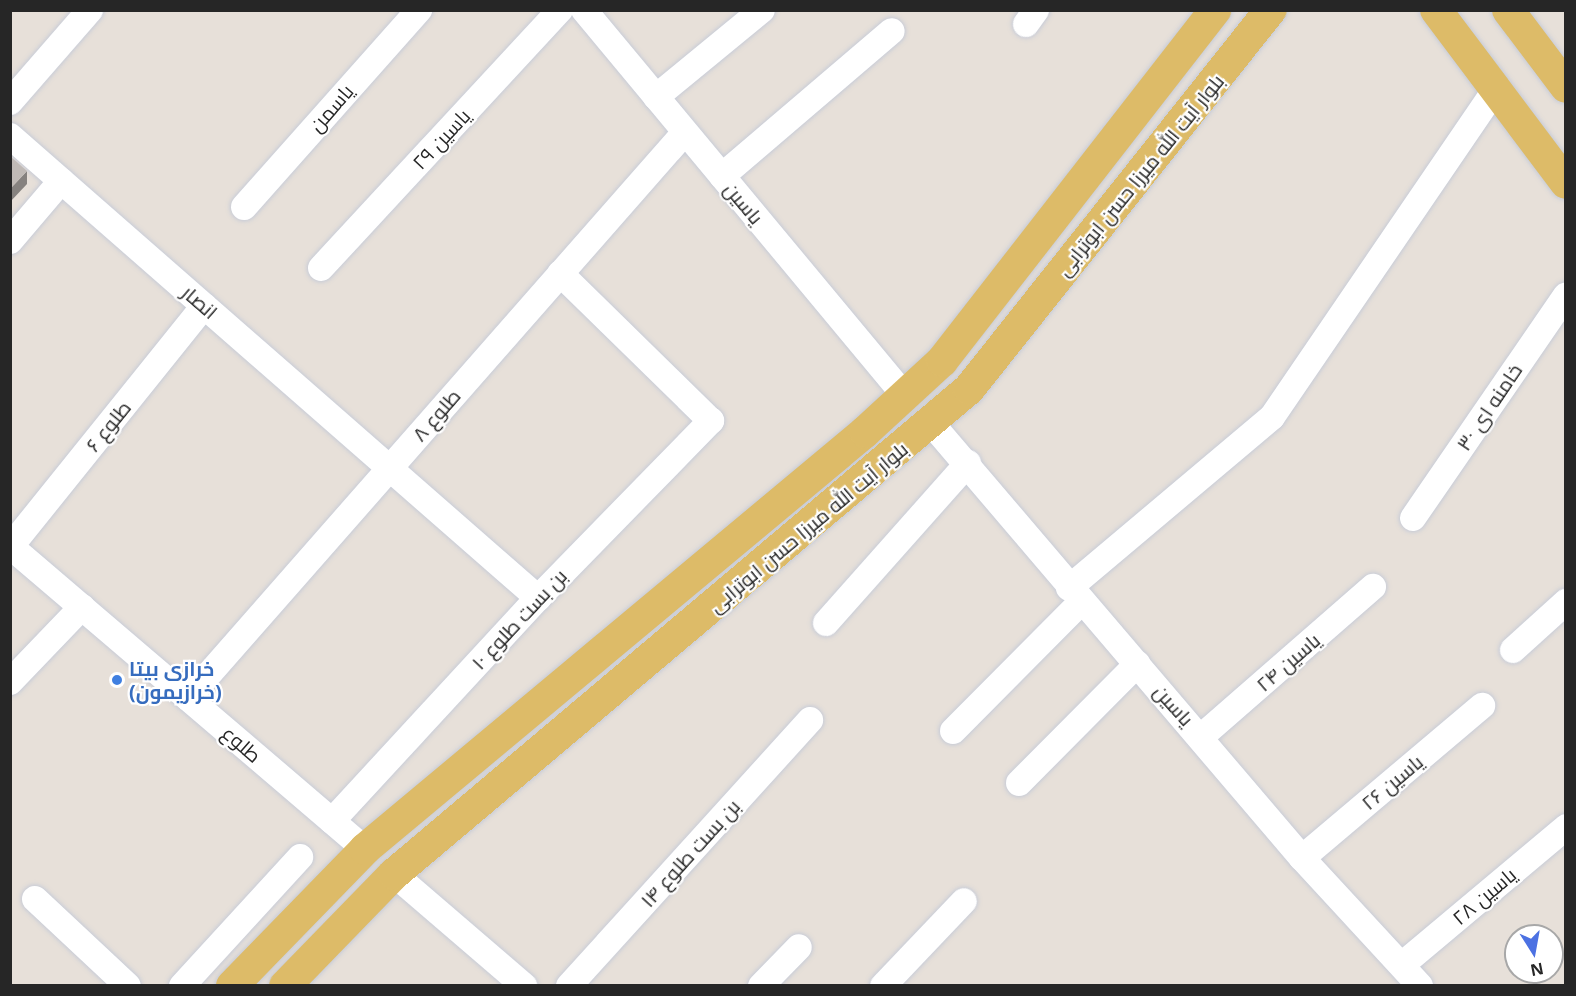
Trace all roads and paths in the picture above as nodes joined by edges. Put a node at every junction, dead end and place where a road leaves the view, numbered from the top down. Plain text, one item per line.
1 (90, 10) edge
2 (418, 10) edge
3 (560, 10) edge
4 (584, 10) edge
5 (762, 10) edge
6 (1215, 10) edge
7 (1271, 10) edge
8 (1436, 10) edge
9 (1508, 10) edge
10 (892, 31) dead end
11 (1566, 87) edge
12 (1496, 89) junction
13 (656, 97) junction
14 (10, 102) edge
15 (685, 132) junction
16 (10, 136) edge
17 (722, 176) junction
18 (61, 181) junction
19 (1566, 183) edge
20 (244, 207) dead end
21 (10, 241) edge
22 (321, 268) dead end
23 (560, 273) junction
24 (1566, 295) edge
25 (204, 306) junction
26 (905, 396) junction
27 (931, 423) junction
28 (968, 463) junction
29 (389, 469) junction
30 (1413, 518) dead end
31 (11, 546) edge
32 (1373, 587) dead end
33 (1075, 595) junction
34 (538, 598) junction
35 (1566, 602) edge
36 (82, 607) junction
37 (826, 623) dead end
38 (1513, 650) dead end
39 (1137, 664) junction
40 (10, 682) edge
41 (188, 698) junction
42 (1482, 706) dead end
43 (810, 720) dead end
44 (953, 731) dead end
45 (1202, 736) junction
46 (1018, 783) dead end
47 (332, 821) junction
48 (1566, 827) edge
49 (365, 849) junction
50 (300, 857) dead end
51 (1302, 858) junction
52 (394, 874) junction
53 (34, 899) dead end
54 (964, 901) dead end
55 (248, 915) junction
56 (277, 939) junction
57 (799, 947) dead end
58 (1403, 964) junction
59 (128, 986) edge
60 (182, 986) edge
61 (232, 986) edge
62 (285, 986) edge
63 (524, 986) edge
64 (569, 986) edge
65 (761, 986) edge
66 (883, 986) edge
67 (1420, 986) edge

1 - 14 street
2 - 20 street, یاسمن
3 - 22 street, یاسین ۲۹
4 - 13 street, یاسین
5 - 13 street
6 - 26 main road, بلوار آیت الله میرزا حسن ابوترابی
7 - 27 main road, بلوار آیت الله میرزا حسن ابوترابی
8 - 12 main road
9 - 11 main road
10 - 17 street
12 - 19 main road
12 - 33 street
13 - 15 street, یاسین
15 - 17 street, یاسین
15 - 23 street, طلوع ۸
16 - 18 street, انصار
17 - 26 street, یاسین
18 - 21 street
18 - 25 street, انصار
23 - 29 street, طلوع ۸
23 - 34 street, بن بست طلوع ۱۰
24 - 30 street, خامنه ای ۳۰
25 - 29 street, انصار
25 - 31 street, طلوع ۶
26 - 27 main road
26 - 49 main road, بلوار آیت الله میرزا حسن ابوترابی
27 - 28 street, یاسین
27 - 52 main road, بلوار آیت الله میرزا حسن ابوترابی
28 - 33 street, یاسین
28 - 37 street
29 - 34 street, انصار
29 - 41 street, طلوع ۸
31 - 36 street, طلوع
32 - 45 street, یاسین ۲۴
33 - 39 street, یاسین
33 - 44 street
34 - 47 street, بن بست طلوع ۱۰
35 - 38 street
36 - 40 street
36 - 41 street, طلوع
39 - 45 street, یاسین
39 - 46 street
41 - 47 street, طلوع
42 - 51 street, یاسین ۲۶
43 - 64 street, بن بست طلوع ۱۴
45 - 51 street, یاسین
47 - 49 street, طلوع
48 - 58 street, یاسین ۲۸
49 - 52 main road
49 - 56 main road, بلوار آیت الله میرزا حسن ابوترابی
50 - 55 street
51 - 58 street, یاسین
52 - 62 main road, بلوار آیت الله میرزا حسن ابوترابی
52 - 63 street
53 - 59 street
54 - 66 street
55 - 56 street
55 - 60 street
56 - 61 main road, بلوار آیت الله میرزا حسن ابوترابی
57 - 65 street
58 - 67 street, یاسین

